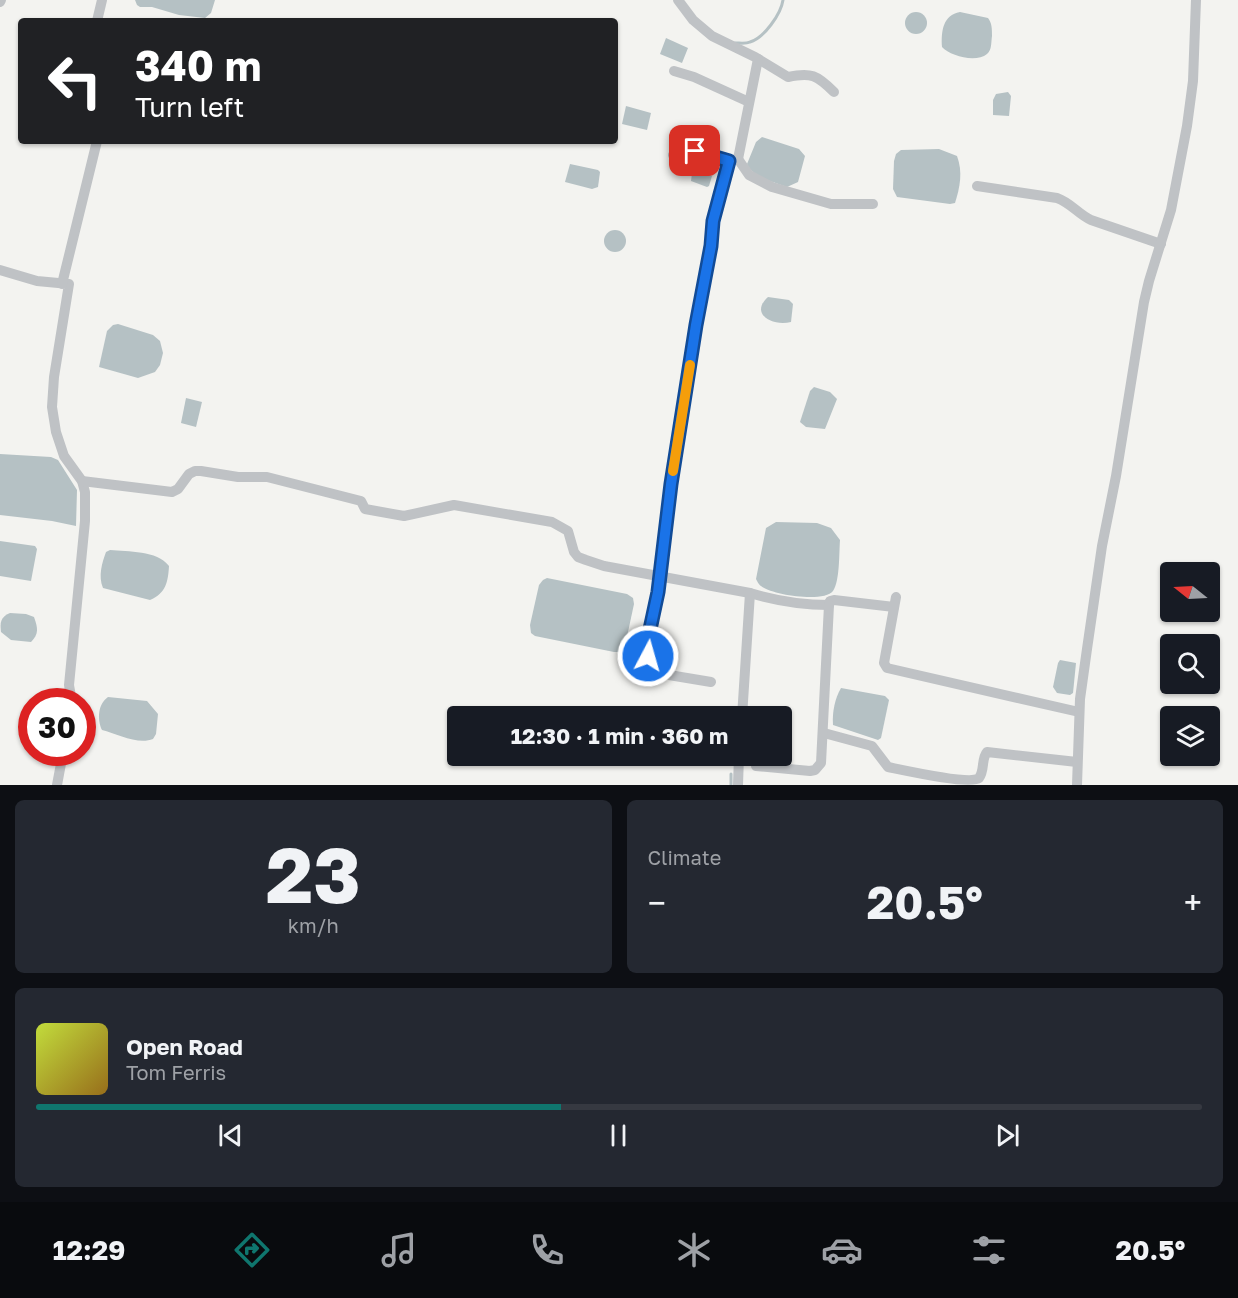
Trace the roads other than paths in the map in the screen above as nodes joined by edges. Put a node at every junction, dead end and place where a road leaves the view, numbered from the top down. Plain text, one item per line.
1 (102, 0) edge
2 (678, 0) edge
3 (1196, 0) edge
4 (98, 18) edge
5 (759, 59) junction
6 (674, 70) dead end
7 (834, 92) dead end
8 (749, 102) junction
9 (96, 144) edge
10 (674, 155) dead end
11 (734, 160) junction
12 (977, 186) dead end
13 (873, 204) dead end
14 (1161, 244) junction
15 (0, 270) edge
16 (62, 284) junction
17 (82, 481) junction
18 (659, 575) junction
19 (750, 593) junction
20 (829, 604) junction
21 (711, 682) dead end
22 (71, 688) edge
23 (743, 706) edge
24 (1079, 712) junction
25 (824, 733) junction
26 (1077, 762) junction
27 (61, 766) edge
28 (739, 766) edge
29 (756, 766) dead end
30 (57, 785) edge
31 (738, 785) edge
32 (1077, 785) edge

1 - 4 street
2 - 5 street
3 - 14 street
5 - 7 street
5 - 8 street
6 - 8 street
8 - 11 street
9 - 16 street
10 - 11 street
11 - 13 street
11 - 18 street
12 - 14 street
14 - 24 street
15 - 16 street
16 - 17 street
17 - 18 street
17 - 22 street
18 - 19 street
18 - 21 street
19 - 20 street
19 - 23 street
20 - 24 street
20 - 25 street
24 - 26 street
25 - 26 street
25 - 29 street
26 - 32 street
27 - 30 street
28 - 31 street

